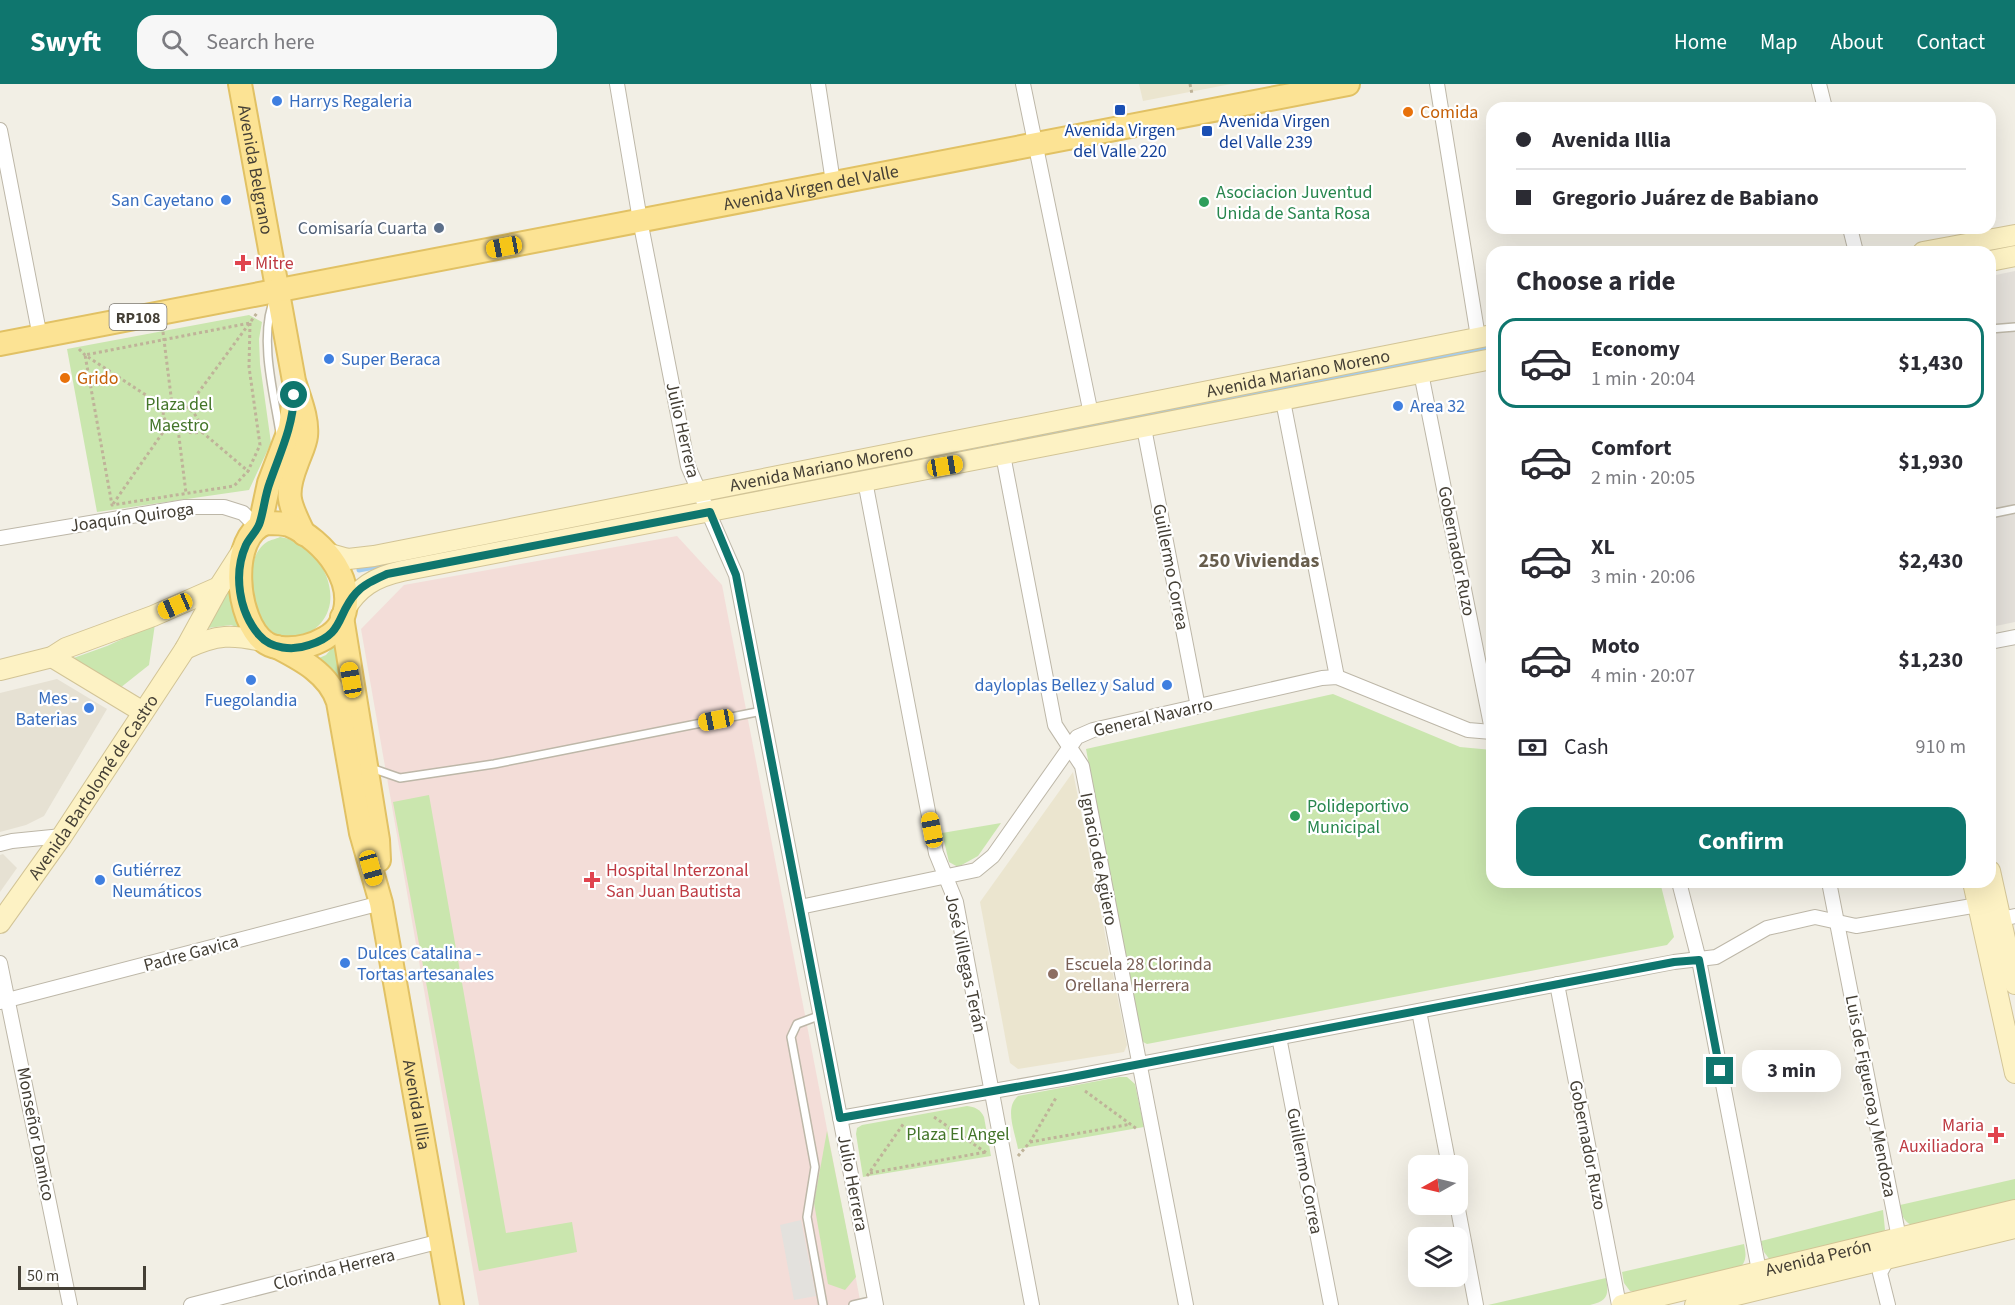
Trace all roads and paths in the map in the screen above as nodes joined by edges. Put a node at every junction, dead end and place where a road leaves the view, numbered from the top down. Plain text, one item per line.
1 (240, 84) edge
2 (617, 84) edge
3 (818, 84) edge
4 (1023, 84) edge
5 (1348, 84) edge
6 (1437, 84) edge
7 (1820, 84) edge
8 (1824, 102) edge
9 (0, 130) edge
10 (1035, 144) junction
11 (4, 172) edge
12 (833, 182) junction
13 (640, 220) junction
14 (2015, 235) edge
15 (1955, 246) edge
16 (2015, 256) edge
17 (1996, 260) edge
18 (277, 291) junction
19 (254, 295) junction
20 (158, 314) junction
21 (250, 323) junction
22 (2015, 327) edge
23 (1996, 328) edge
24 (64, 332) junction
25 (40, 336) junction
26 (1485, 336) edge
27 (165, 339) junction
28 (0, 344) edge
29 (85, 355) junction
30 (1486, 360) edge
31 (1421, 373) junction
32 (294, 381) junction
33 (1283, 401) junction
34 (172, 404) junction
35 (164, 407) junction
36 (187, 408) junction
37 (1091, 414) junction
38 (168, 425) junction
39 (1144, 428) junction
40 (178, 429) junction
41 (202, 432) junction
42 (283, 447) junction
43 (1003, 455) junction
44 (248, 471) junction
45 (865, 481) junction
46 (269, 483) junction
47 (699, 491) junction
48 (186, 500) junction
49 (112, 505) junction
50 (2015, 509) edge
51 (710, 512) junction
52 (1996, 513) edge
53 (95, 522) junction
54 (254, 533) junction
55 (304, 534) junction
56 (0, 538) edge
57 (327, 553) junction
58 (219, 587) junction
59 (343, 614) junction
60 (2015, 637) edge
61 (1996, 641) edge
62 (272, 645) junction
63 (185, 649) junction
64 (52, 657) junction
65 (0, 670) edge
66 (1337, 677) junction
67 (1486, 701) edge
68 (1198, 706) junction
69 (762, 711) junction
70 (143, 712) junction
71 (1486, 731) edge
72 (1070, 748) junction
73 (366, 766) junction
74 (62, 836) junction
75 (0, 844) edge
76 (946, 877) junction
77 (1996, 887) edge
78 (1681, 888) edge
79 (1829, 888) edge
80 (1974, 888) edge
81 (381, 903) junction
82 (1978, 905) junction
83 (800, 907) junction
84 (2008, 918) edge
85 (0, 922) edge
86 (1837, 922) junction
87 (1699, 960) junction
88 (0, 963) edge
89 (1557, 984) junction
90 (2015, 984) edge
91 (4, 1001) edge
92 (1419, 1011) junction
93 (821, 1015) junction
94 (1279, 1037) junction
95 (1138, 1064) junction
96 (2015, 1073) edge
97 (1067, 1078) junction
98 (993, 1092) junction
99 (916, 1105) junction
100 (840, 1118) junction
101 (1131, 1124) junction
102 (1030, 1142) junction
103 (1154, 1142) junction
104 (986, 1152) junction
105 (1447, 1155) edge
106 (1007, 1167) junction
107 (869, 1173) junction
108 (855, 1192) junction
109 (2015, 1210) edge
110 (1459, 1215) edge
111 (2015, 1228) edge
112 (1899, 1238) junction
113 (441, 1241) junction
114 (1888, 1259) junction
115 (1761, 1280) junction
116 (1715, 1296) edge
117 (876, 1303) edge
118 (70, 1305) edge
119 (191, 1305) edge
120 (452, 1305) edge
121 (823, 1305) edge
122 (853, 1305) edge
123 (1032, 1305) edge
124 (1186, 1305) edge
125 (1331, 1305) edge
126 (1476, 1305) edge
127 (1621, 1305) edge
128 (1695, 1305) edge
129 (1888, 1305) edge

1 - 18 main road, Avenida Belgrano
2 - 13 street, Julio Herrera
3 - 12 street
4 - 10 street
5 - 10 main road, Avenida Virgen del Valle
6 - 26 street
7 - 8 street
9 - 11 street
10 - 12 main road, Avenida Virgen del Valle
10 - 37 street
11 - 25 street
12 - 13 main road, Avenida Virgen del Valle
13 - 18 main road, Avenida Virgen del Valle
13 - 47 street, Julio Herrera
14 - 15 main road
16 - 17 main road
18 - 19 main road, RP108
18 - 32 main road
18 - 42 lane
19 - 20 main road, RP108
19 - 21 path
20 - 24 main road, RP108
20 - 27 path
21 - 27 path
21 - 36 path
21 - 44 path
22 - 23 lane
24 - 25 main road, RP108
24 - 29 path
25 - 28 main road, RP108
26 - 37 main road, Avenida Mariano Moreno
27 - 29 path
27 - 34 path
29 - 35 path
29 - 49 path
30 - 31 main road, Avenida Mariano Moreno
31 - 33 main road, Avenida Mariano Moreno
31 - 67 street, Gobernador Ruzo
32 - 42 main road
32 - 55 main road
33 - 39 main road, Avenida Mariano Moreno
33 - 66 street
34 - 35 path
34 - 36 path
35 - 38 path
36 - 41 path
37 - 47 main road, Avenida Mariano Moreno
38 - 40 path
38 - 49 path
39 - 43 main road, Avenida Mariano Moreno
39 - 68 street, Guillermo Correa
40 - 41 path
40 - 48 path
41 - 44 path
42 - 46 main road
43 - 45 main road, Avenida Mariano Moreno
43 - 72 street, Ignacio de Agüero
44 - 46 path
44 - 48 path
45 - 51 main road, Avenida Mariano Moreno
45 - 76 street, José Villegas Terán
46 - 54 main road
47 - 51 street, Julio Herrera
47 - 57 main road, Avenida Mariano Moreno
48 - 49 path
48 - 53 street, Joaquín Quiroga
48 - 54 street, Joaquín Quiroga
49 - 53 path
50 - 52 lane
51 - 59 main road, Avenida Mariano Moreno
51 - 69 street, Julio Herrera
53 - 56 street, Joaquín Quiroga
54 - 55 main road
54 - 58 main road, Avenida Bartolomé de Castro
54 - 62 main road
55 - 57 main road
57 - 59 main road
58 - 63 main road, Avenida Bartolomé de Castro
58 - 64 main road
59 - 62 main road
59 - 73 main road, Avenida Illia
60 - 61 street
62 - 63 main road
62 - 81 main road, Avenida Illia
63 - 70 main road, Avenida Bartolomé de Castro
64 - 65 main road
64 - 70 main road
66 - 68 street, General Navarro
66 - 71 street
68 - 72 street, General Navarro
69 - 73 lane
69 - 83 street, Julio Herrera
70 - 74 main road, Avenida Bartolomé de Castro
72 - 76 street, General Navarro
72 - 95 street, Ignacio de Agüero
73 - 81 main road, Avenida Illia
74 - 75 street
74 - 85 main road, Avenida Bartolomé de Castro
76 - 83 street, General Navarro
76 - 98 street, José Villegas Terán
77 - 84 main road
78 - 87 street
79 - 86 street, Luis de Figueroa y Mendoza
80 - 82 main road
81 - 91 street, Padre Gavica
81 - 113 main road, Avenida Illia
82 - 84 street
82 - 86 street
82 - 96 main road
83 - 93 street, Julio Herrera
84 - 90 main road
86 - 87 street
86 - 112 street, Luis de Figueroa y Mendoza
87 - 89 street
87 - 115 street
88 - 91 street, Monseñor Damico
89 - 92 street
89 - 127 street, Gobernador Ruzo
91 - 118 street, Monseñor Damico
92 - 94 street
92 - 105 street
93 - 100 street, Julio Herrera
93 - 121 lane
94 - 95 street
94 - 125 street, Guillermo Correa
95 - 97 street
95 - 103 street, Ignacio de Agüero
97 - 98 street
97 - 101 path
97 - 102 path
98 - 99 street
98 - 106 street, José Villegas Terán
99 - 100 street
99 - 104 path
99 - 107 path
100 - 108 street, Julio Herrera
101 - 102 path
101 - 103 path
102 - 106 path
103 - 124 street, Ignacio de Agüero
104 - 106 path
104 - 107 path
106 - 123 street, José Villegas Terán
107 - 108 path
108 - 117 street, Julio Herrera
109 - 112 main road, Avenida Perón
110 - 126 street
111 - 114 main road, Avenida Perón
112 - 114 street
112 - 115 main road, Avenida Perón
113 - 119 street, Clorinda Herrera
113 - 120 main road, Avenida Illia
114 - 115 main road, Avenida Perón
114 - 129 street
115 - 116 main road, Avenida Perón
116 - 127 main road, Avenida Perón
116 - 128 main road, Avenida Perón
117 - 122 lane

